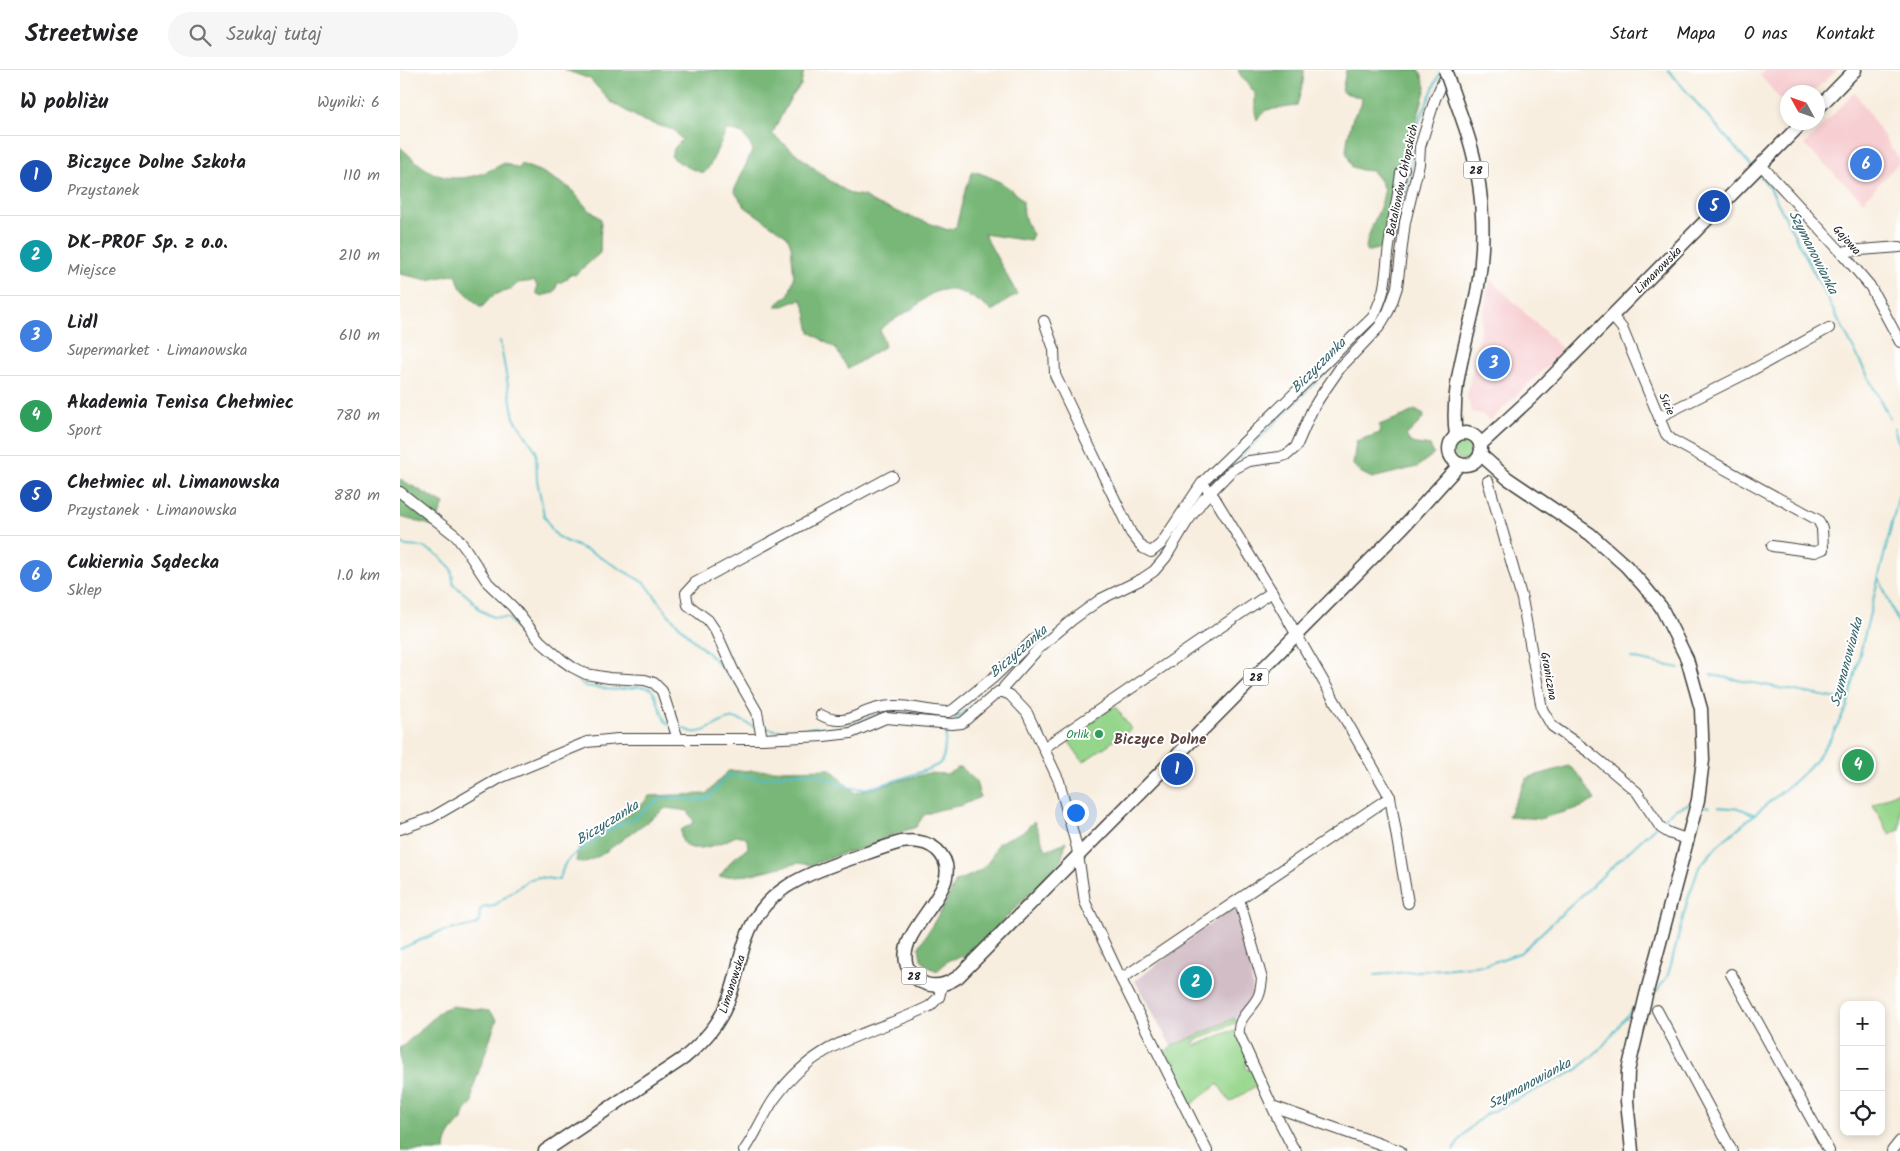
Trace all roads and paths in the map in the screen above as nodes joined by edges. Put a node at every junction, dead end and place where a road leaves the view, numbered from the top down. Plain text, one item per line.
1 (1447, 70) edge
2 (1855, 70) edge
3 (1825, 101) edge
4 (1795, 130) edge
5 (1761, 165) junction
6 (1404, 170) dead end
7 (1900, 247) edge
8 (1842, 253) junction
9 (1612, 316) junction
10 (1044, 320) dead end
11 (1829, 328) dead end
12 (1900, 342) edge
13 (1659, 417) junction
14 (1472, 445) junction
15 (1456, 462) junction
16 (892, 476) dead end
17 (1488, 481) dead end
18 (1202, 483) junction
19 (1210, 491) junction
20 (400, 492) edge
21 (1772, 546) dead end
22 (1272, 592) junction
23 (1297, 635) junction
24 (1036, 637) dead end
25 (1000, 685) junction
26 (882, 707) junction
27 (821, 715) dead end
28 (886, 718) junction
29 (675, 730) junction
30 (761, 730) junction
31 (1045, 747) junction
32 (1390, 797) junction
33 (400, 830) edge
34 (1689, 840) junction
35 (1079, 855) junction
36 (1239, 899) junction
37 (1408, 903) dead end
38 (1730, 974) dead end
39 (1121, 979) junction
40 (942, 985) junction
41 (1656, 1010) dead end
42 (1272, 1106) junction
43 (1900, 1141) edge
44 (545, 1151) edge
45 (744, 1151) edge
46 (1207, 1151) edge
47 (1296, 1151) edge
48 (1400, 1151) edge
49 (1632, 1151) edge
50 (1732, 1151) edge
51 (1829, 1151) edge
52 (1892, 1151) edge

1 - 14 main road, 28, bridge
1 - 19 street, Batalionów Chłopskich
2 - 3 main road
4 - 5 main road, Limanowska
5 - 8 street, Gajowa
5 - 9 main road, Limanowska
6 - 18 street
7 - 8 street
8 - 12 street, Gajowa
9 - 13 street, Sicie
9 - 14 main road, Limanowska
10 - 18 street
11 - 13 street
13 - 21 street, Sicie
14 - 15 main road
14 - 15 main road, 28
14 - 34 main road
15 - 23 main road, 28
16 - 30 street
17 - 34 street, Graniczna
18 - 19 street
19 - 22 street
19 - 25 street, Batalionów Chłopskich
20 - 29 street
22 - 23 street
22 - 31 street
23 - 32 street
23 - 35 main road, 28
24 - 25 street
25 - 26 street
25 - 28 street
25 - 31 street
26 - 27 street
26 - 28 street
28 - 30 street
29 - 30 street
29 - 33 street
31 - 35 street
32 - 36 street
32 - 37 street
34 - 49 main road
35 - 39 street
35 - 40 main road, 28
36 - 39 street
36 - 42 street
38 - 51 street
39 - 46 street
40 - 44 main road, Limanowska / 28
40 - 45 street
41 - 50 street
42 - 47 street
42 - 48 street
43 - 52 street

